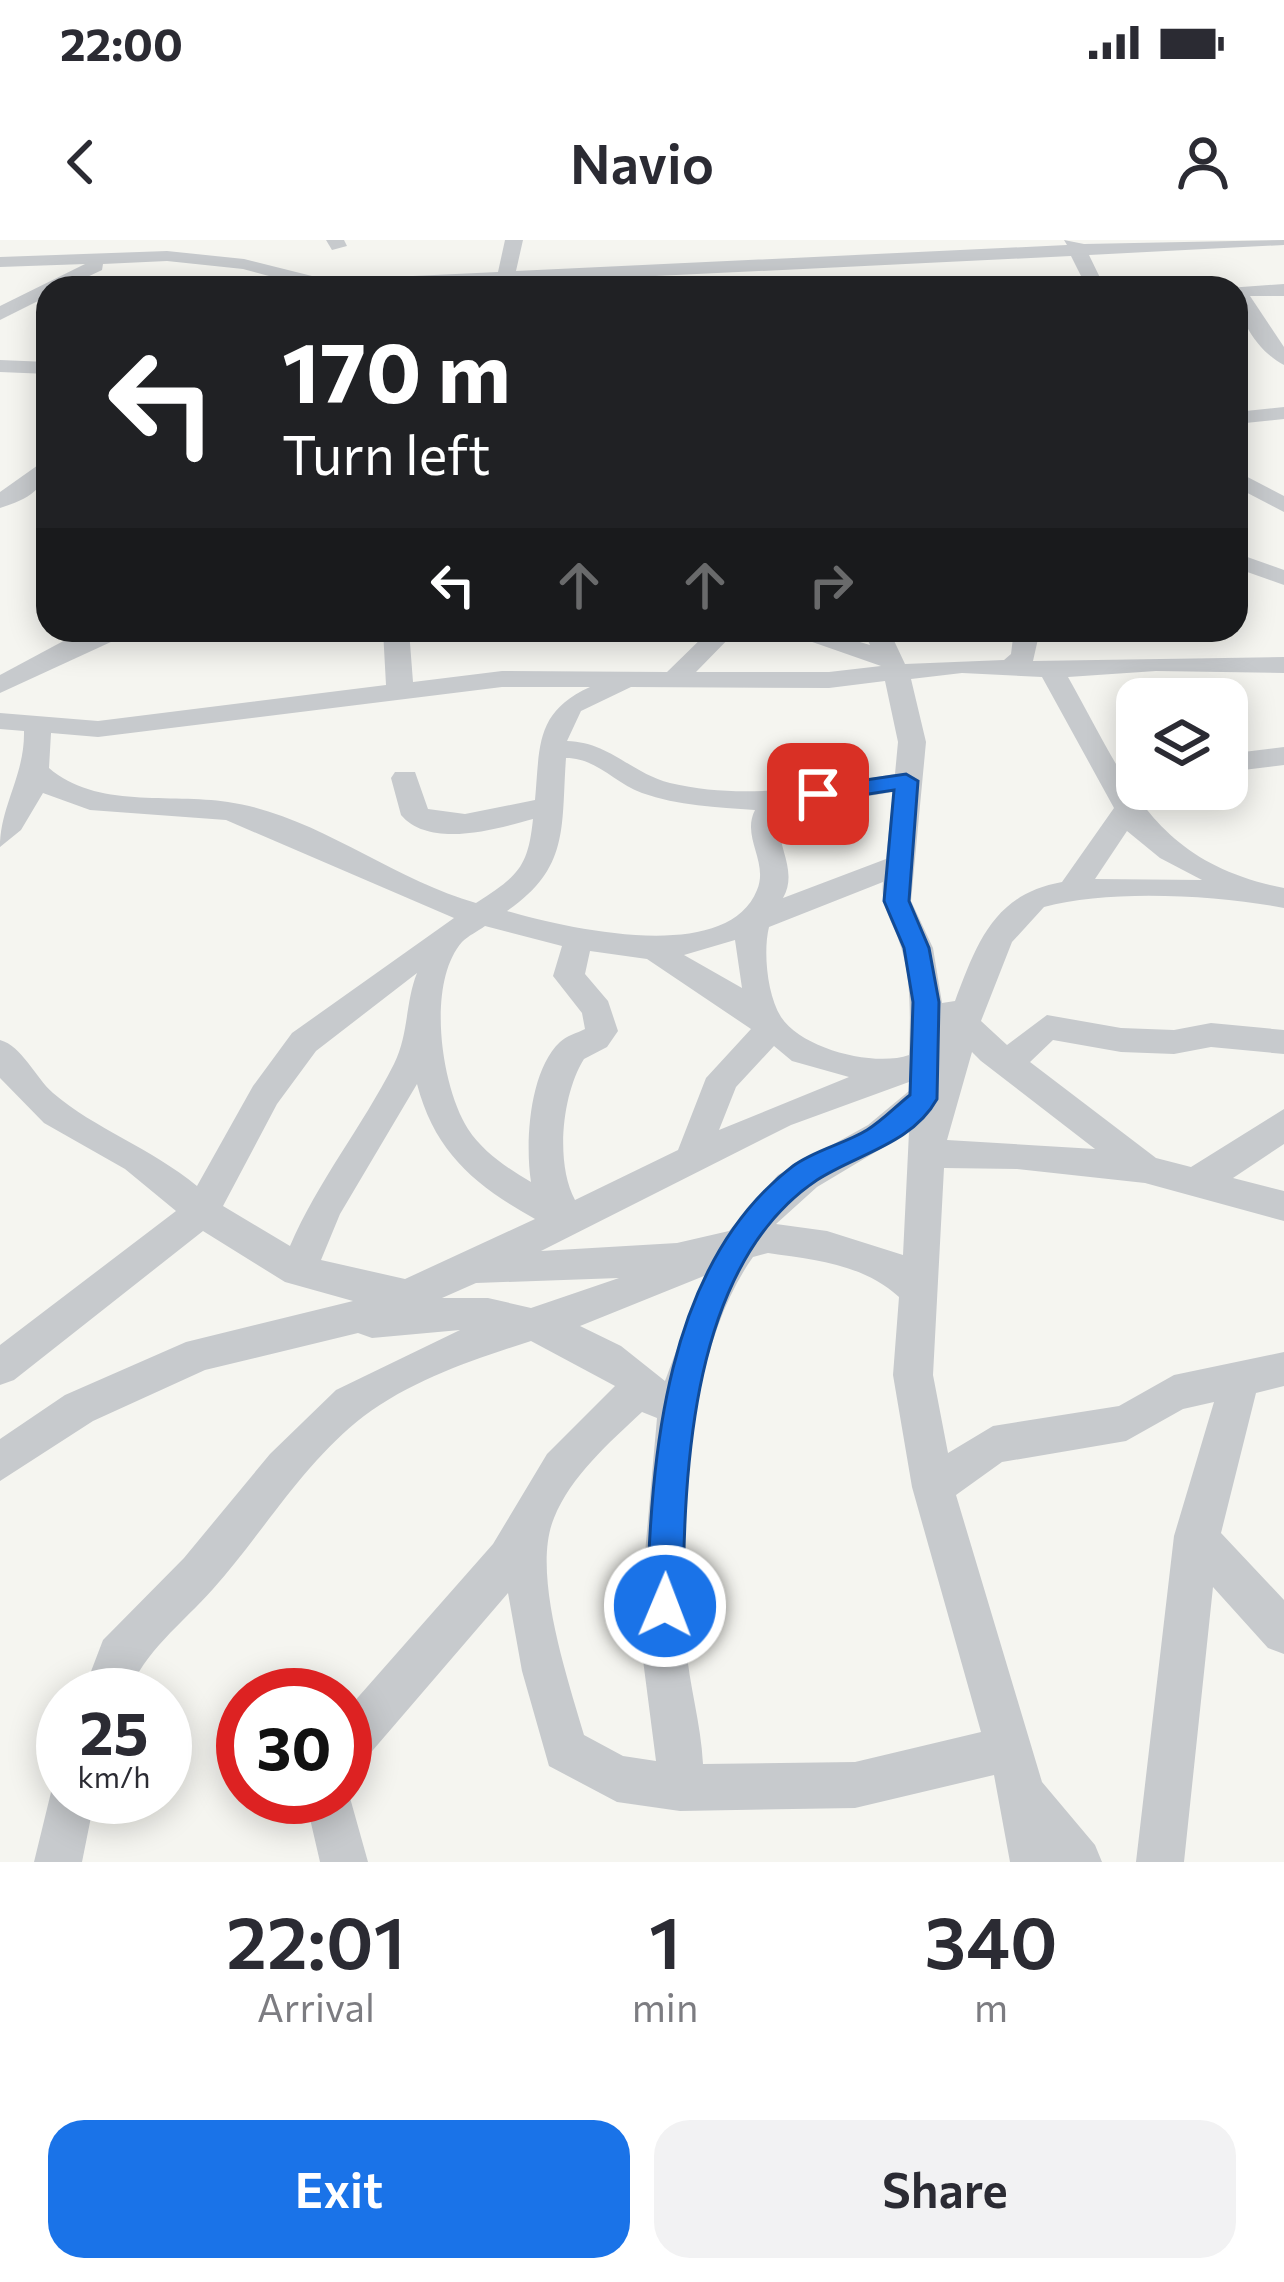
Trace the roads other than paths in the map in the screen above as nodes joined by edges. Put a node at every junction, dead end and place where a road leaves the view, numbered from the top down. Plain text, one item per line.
1 (39, 240) edge
2 (159, 240) edge
3 (514, 240) edge
4 (736, 240) edge
5 (855, 240) edge
6 (1284, 241) edge
7 (1205, 242) edge
8 (1076, 245) edge
9 (973, 246) edge
10 (120, 247) edge
11 (74, 248) junction
12 (744, 263) junction
13 (875, 263) junction
14 (1, 264) edge
15 (69, 276) edge
16 (288, 276) edge
17 (504, 276) edge
18 (593, 276) edge
19 (748, 276) edge
20 (1090, 276) edge
21 (36, 282) edge
22 (1248, 290) edge
23 (1284, 290) edge
24 (36, 294) edge
25 (1248, 313) edge
26 (0, 314) edge
27 (1284, 359) edge
28 (0, 366) edge
29 (36, 368) edge
30 (1284, 413) edge
31 (1248, 417) edge
32 (1248, 475) edge
33 (36, 480) edge
34 (1284, 480) edge
35 (1248, 481) edge
36 (0, 501) edge
37 (1284, 505) edge
38 (1248, 564) edge
39 (1284, 578) edge
40 (82, 642) edge
41 (398, 642) edge
42 (712, 642) edge
43 (841, 642) edge
44 (1025, 642) edge
45 (887, 653) edge
46 (1284, 665) edge
47 (1010, 668) junction
48 (1051, 670) junction
49 (634, 678) junction
50 (674, 679) junction
51 (0, 685) edge
52 (398, 693) junction
53 (14, 722) edge
54 (552, 750) junction
55 (1284, 756) edge
56 (1248, 760) edge
57 (1102, 765) junction
58 (1116, 765) edge
59 (39, 774) junction
60 (405, 778) dead end
61 (906, 781) junction
62 (1116, 790) edge
63 (775, 802) junction
64 (549, 805) junction
65 (1127, 810) joint
66 (0, 838) edge
67 (898, 866) junction
68 (1244, 890) junction
69 (1069, 894) junction
70 (1284, 898) edge
71 (484, 916) junction
72 (756, 917) junction
73 (581, 940) junction
74 (446, 941) junction
75 (654, 948) junction
76 (920, 972) junction
77 (962, 1025) junction
78 (768, 1028) junction
79 (424, 1034) junction
80 (1284, 1042) edge
81 (0, 1052) edge
82 (1008, 1063) junction
83 (911, 1080) junction
84 (1284, 1123) edge
85 (926, 1154) junction
86 (693, 1158) junction
87 (1145, 1169) junction
88 (1193, 1183) junction
89 (1245, 1198) junction
90 (1284, 1206) edge
91 (202, 1211) junction
92 (568, 1220) junction
93 (1284, 1223) edge
94 (742, 1244) junction
95 (298, 1271) junction
96 (466, 1271) junction
97 (921, 1293) junction
98 (407, 1296) junction
99 (340, 1323) junction
100 (524, 1324) junction
101 (0, 1368) edge
102 (1264, 1371) edge
103 (645, 1384) junction
104 (676, 1425) junction
105 (0, 1462) edge
106 (933, 1487) junction
107 (529, 1530) junction
108 (1195, 1536) junction
109 (1284, 1632) edge
110 (114, 1668) edge
111 (372, 1714) edge
112 (1008, 1749) junction
113 (680, 1788) junction
114 (1023, 1795) junction
115 (66, 1824) edge
116 (333, 1824) edge
117 (337, 1858) edge
118 (58, 1862) edge
119 (1034, 1862) edge
120 (1078, 1862) edge
121 (1160, 1862) edge

1 - 11 street
2 - 10 street
3 - 17 street
4 - 12 street
5 - 13 street
6 - 7 street
7 - 8 street
8 - 9 street
8 - 20 street
9 - 13 street
10 - 11 street
10 - 14 street
10 - 15 street
10 - 16 street
11 - 14 street
12 - 13 street
12 - 18 street
12 - 19 street
14 - 21 street
22 - 23 street
24 - 26 street
25 - 27 street
28 - 29 street
30 - 31 street
32 - 34 street
33 - 36 street
35 - 37 street
38 - 39 street
40 - 51 street
41 - 52 street
42 - 50 street
43 - 45 street
44 - 47 street
45 - 47 street
45 - 50 street
45 - 61 street
46 - 48 street
47 - 48 street
48 - 57 street
49 - 50 street
49 - 52 street
49 - 54 street
52 - 53 street
53 - 59 street
54 - 63 street
54 - 64 street
55 - 56 street
57 - 58 street
57 - 62 street
59 - 66 street
59 - 71 street
60 - 64 street
61 - 63 street
61 - 67 street
63 - 72 street
64 - 71 street
65 - 68 street
65 - 69 street
67 - 72 street
67 - 76 street
68 - 69 street
68 - 70 street
69 - 77 street
71 - 73 street
71 - 74 street
72 - 75 street
72 - 78 street
73 - 75 street
73 - 92 street
74 - 79 street
74 - 91 street
75 - 78 street
76 - 77 street
76 - 83 street
77 - 82 street
77 - 85 street
78 - 83 street
78 - 86 street
79 - 92 street
79 - 95 street
80 - 82 street
81 - 91 street
82 - 87 street
83 - 85 street
83 - 86 street
83 - 94 street
84 - 88 street
85 - 87 street
85 - 97 street
86 - 92 street
87 - 88 street
88 - 89 street
89 - 90 street
89 - 93 street
91 - 95 street
91 - 101 street
92 - 96 street
94 - 96 street
94 - 97 street
94 - 100 street
94 - 104 street
95 - 98 street
96 - 98 street
97 - 106 street
98 - 99 street
99 - 100 street
99 - 105 street
100 - 103 street
100 - 110 street
102 - 106 street
102 - 108 street
103 - 104 street
103 - 107 street
104 - 113 street
106 - 112 street
107 - 111 street
107 - 113 street
108 - 109 street
108 - 121 street
112 - 113 street
112 - 114 street
114 - 119 street
114 - 120 street
115 - 118 street
116 - 117 street

